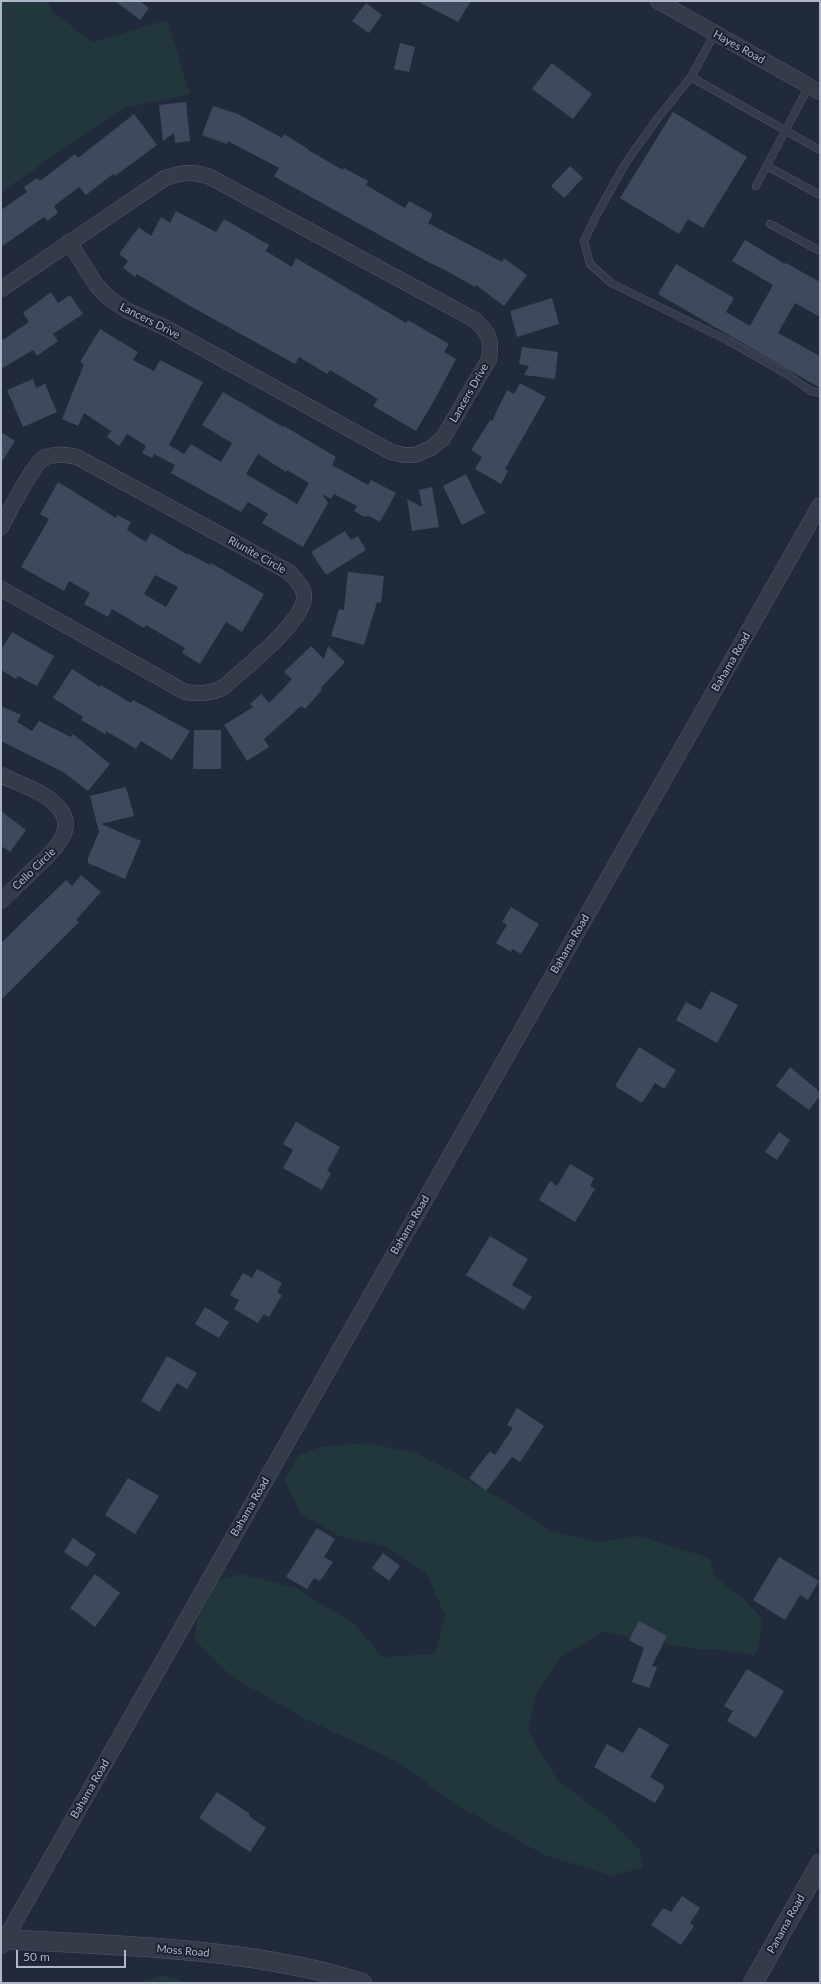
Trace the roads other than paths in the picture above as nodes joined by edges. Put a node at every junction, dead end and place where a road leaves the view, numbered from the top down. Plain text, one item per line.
1 (658, 1) edge
2 (714, 33) junction
3 (691, 77) junction
4 (814, 89) edge
5 (786, 130) junction
6 (820, 150) edge
7 (767, 166) junction
8 (756, 186) dead end
9 (820, 194) edge
10 (770, 224) dead end
11 (69, 242) junction
12 (820, 251) edge
13 (1, 289) edge
14 (820, 393) edge
15 (820, 505) edge
16 (1, 527) edge
17 (1, 589) edge
18 (1, 775) edge
19 (1, 901) edge
20 (820, 1864) edge
21 (2, 1942) edge
22 (362, 1983) edge
23 (753, 1983) edge

1 - 2 street, Hayes Road
2 - 3 lane
2 - 4 street, Hayes Road
3 - 5 lane
3 - 14 lane
4 - 5 lane
5 - 6 lane
5 - 7 lane
7 - 8 lane
7 - 9 lane
10 - 12 lane
11 - 11 street, Lancers Drive
11 - 13 street, Lancers Drive
15 - 21 street, Bahama Road
16 - 17 street, Riunite Circle
18 - 19 street, Cello Circle
20 - 23 street, Panama Road
21 - 22 street, Moss Road

